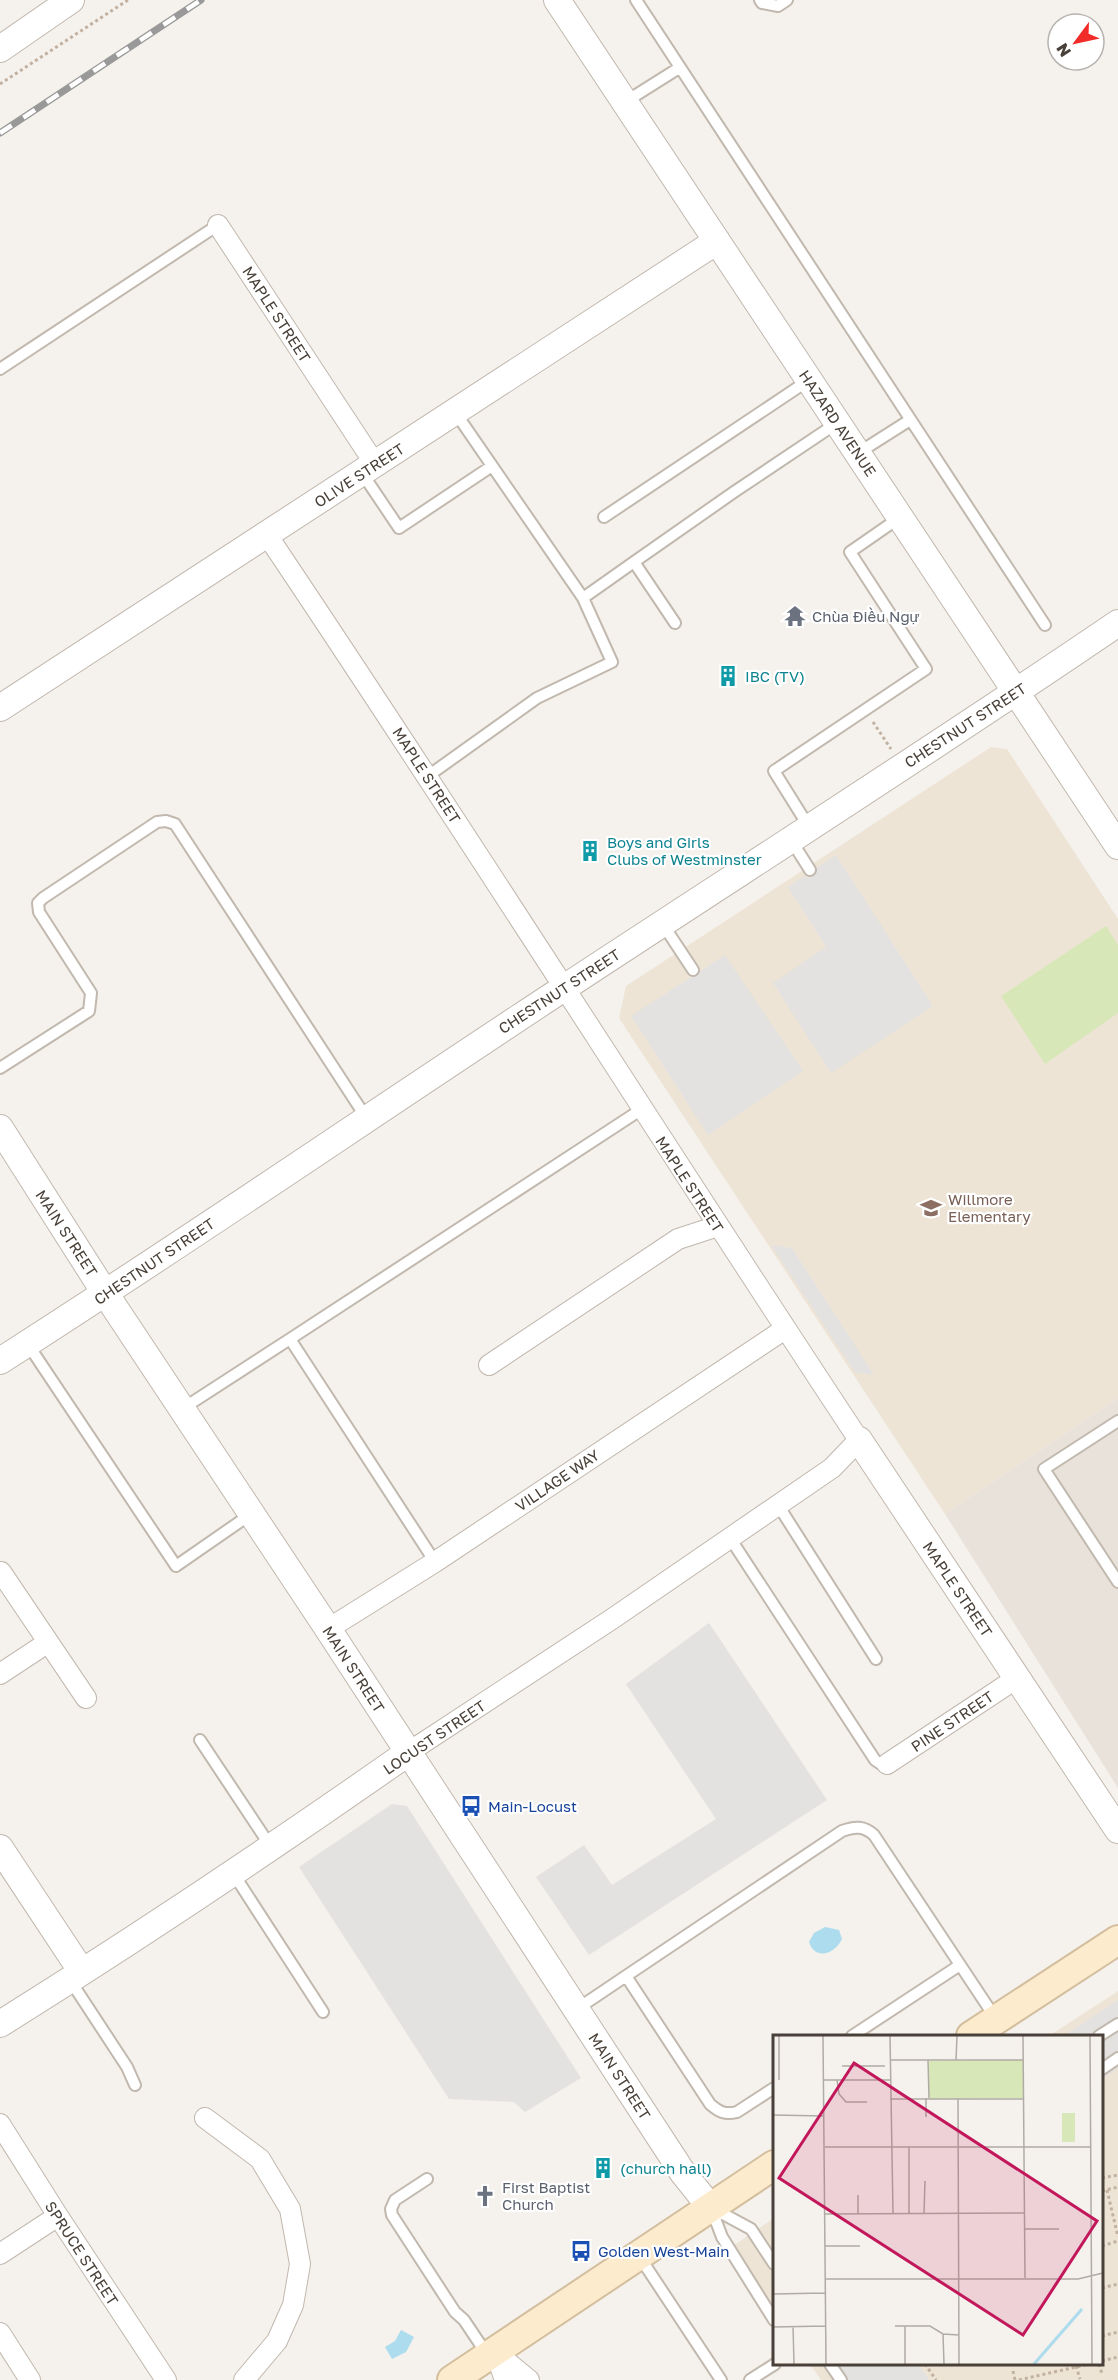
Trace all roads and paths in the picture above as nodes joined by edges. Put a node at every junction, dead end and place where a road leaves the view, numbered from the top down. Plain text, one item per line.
1 (129, 0) edge
2 (557, 0) edge
3 (636, 0) edge
4 (760, 0) edge
5 (787, 0) edge
6 (66, 1) edge
7 (0, 50) edge
8 (679, 68) junction
9 (0, 84) edge
10 (625, 102) junction
11 (218, 225) joint
12 (717, 241) junction
13 (0, 369) edge
14 (809, 380) junction
15 (454, 412) junction
16 (910, 420) junction
17 (838, 423) junction
18 (858, 453) junction
19 (492, 466) junction
20 (368, 468) junction
21 (604, 517) dead end
22 (900, 517) junction
23 (267, 535) junction
24 (634, 562) junction
25 (583, 598) junction
26 (675, 623) dead end
27 (1118, 623) edge
28 (1045, 625) dead end
29 (1017, 692) junction
30 (0, 708) edge
31 (865, 710) junction
32 (903, 767) junction
33 (428, 776) junction
34 (800, 834) junction
35 (1118, 846) edge
36 (810, 870) dead end
37 (662, 923) junction
38 (693, 970) dead end
39 (564, 987) junction
40 (0, 1068) edge
41 (642, 1109) junction
42 (367, 1119) junction
43 (0, 1128) edge
44 (718, 1226) junction
45 (105, 1293) junction
46 (785, 1329) junction
47 (290, 1339) junction
48 (27, 1343) junction
49 (0, 1361) edge
50 (489, 1365) dead end
51 (182, 1409) junction
52 (1118, 1421) edge
53 (859, 1440) junction
54 (778, 1505) junction
55 (251, 1514) junction
56 (730, 1538) junction
57 (435, 1562) junction
58 (1, 1572) edge
59 (1118, 1582) edge
60 (328, 1629) junction
61 (47, 1643) junction
62 (876, 1659) dead end
63 (0, 1674) edge
64 (1017, 1678) junction
65 (86, 1698) dead end
66 (200, 1740) dead end
67 (409, 1752) junction
68 (887, 1764) joint
69 (1118, 1830) edge
70 (271, 1847) junction
71 (0, 1848) edge
72 (233, 1873) junction
73 (1118, 1940) edge
74 (960, 1965) junction
75 (76, 1976) junction
76 (626, 1976) junction
77 (577, 2009) junction
78 (323, 2012) dead end
79 (997, 2019) junction
80 (0, 2024) edge
81 (1118, 2024) edge
82 (855, 2035) edge
83 (974, 2035) edge
84 (1101, 2035) edge
85 (1118, 2058) edge
86 (1103, 2068) edge
87 (135, 2085) dead end
88 (773, 2089) edge
89 (205, 2118) dead end
90 (0, 2124) edge
91 (773, 2166) edge
92 (1118, 2175) edge
93 (1103, 2178) edge
94 (427, 2179) dead end
95 (1118, 2187) edge
96 (1107, 2190) junction
97 (1103, 2191) edge
98 (711, 2208) junction
99 (58, 2216) junction
100 (1118, 2237) edge
101 (1118, 2241) edge
102 (1103, 2245) edge
103 (0, 2254) edge
104 (639, 2256) junction
105 (773, 2262) edge
106 (1118, 2284) edge
107 (1103, 2288) edge
108 (773, 2318) edge
109 (1118, 2332) edge
110 (0, 2333) edge
111 (1103, 2336) edge
112 (492, 2354) junction
113 (1118, 2356) edge
114 (1103, 2361) edge
115 (773, 2365) edge
116 (831, 2365) edge
117 (926, 2365) edge
118 (1100, 2365) edge
119 (1077, 2366) joint
120 (1013, 2371) dead end
121 (1102, 2374) dead end
122 (1080, 2379) edge
123 (30, 2380) edge
124 (166, 2380) edge
125 (244, 2380) edge
126 (452, 2380) edge
127 (505, 2380) edge
128 (529, 2380) edge
129 (721, 2380) edge
130 (750, 2380) edge
131 (841, 2380) edge
132 (936, 2380) edge
133 (1017, 2380) edge

1 - 9 path
2 - 10 street, HAZARD AVENUE
3 - 8 lane
4 - 5 lane
6 - 7 street
8 - 10 lane
8 - 16 lane
10 - 12 street, HAZARD AVENUE
11 - 13 lane
11 - 20 street, MAPLE STREET
12 - 14 street, HAZARD AVENUE
12 - 15 street, OLIVE STREET
14 - 17 street, HAZARD AVENUE
14 - 21 lane
15 - 19 lane
15 - 20 street, OLIVE STREET
16 - 18 lane
16 - 28 lane
17 - 18 street, HAZARD AVENUE
17 - 24 lane
18 - 22 street, HAZARD AVENUE
19 - 20 lane
19 - 25 lane
20 - 23 street, OLIVE STREET
22 - 29 street, HAZARD AVENUE
22 - 31 lane
23 - 30 street, OLIVE STREET
23 - 33 street, MAPLE STREET
24 - 25 lane
24 - 26 lane
25 - 33 lane
27 - 29 street, CHESTNUT STREET
29 - 32 street, CHESTNUT STREET
29 - 35 street, HAZARD AVENUE
31 - 32 path
31 - 34 lane
32 - 34 street, CHESTNUT STREET
33 - 39 street, MAPLE STREET
34 - 36 lane
34 - 37 street, CHESTNUT STREET
37 - 38 lane
37 - 39 street, CHESTNUT STREET
39 - 41 street, MAPLE STREET
39 - 42 street, CHESTNUT STREET
40 - 42 lane
41 - 44 street, MAPLE STREET
41 - 47 lane
42 - 45 street, CHESTNUT STREET
43 - 45 street, MAIN STREET
44 - 46 street, MAPLE STREET
44 - 50 street
45 - 48 street, CHESTNUT STREET
45 - 51 street, MAIN STREET
46 - 53 street, MAPLE STREET
46 - 57 street, VILLAGE WAY
47 - 51 lane
47 - 57 lane
48 - 49 street, CHESTNUT STREET
48 - 55 lane
51 - 55 street, MAIN STREET
52 - 59 lane
53 - 54 street, LOCUST STREET
53 - 64 street, MAPLE STREET
54 - 56 street, LOCUST STREET
54 - 62 lane
55 - 60 street, MAIN STREET
56 - 67 street, LOCUST STREET
56 - 68 lane
57 - 60 street, VILLAGE WAY
58 - 61 street
60 - 67 street, MAIN STREET
61 - 63 street
61 - 65 street
64 - 68 street, PINE STREET
64 - 69 street, MAPLE STREET
66 - 70 lane
67 - 70 street, LOCUST STREET
67 - 77 street, MAIN STREET
70 - 72 street, LOCUST STREET
71 - 75 street
72 - 75 street, LOCUST STREET
72 - 78 lane
73 - 79 main road
74 - 76 lane
74 - 79 lane
74 - 82 lane
75 - 80 street, LOCUST STREET
75 - 87 lane
76 - 77 lane
76 - 88 lane
77 - 98 street, MAIN STREET
79 - 83 main road
81 - 84 lane
85 - 86 lane
89 - 125 street
90 - 99 street, SPRUCE STREET
91 - 98 main road
92 - 93 path
94 - 112 lane
95 - 96 path
96 - 97 path
96 - 100 path
98 - 104 main road
98 - 105 lane
98 - 108 lane
99 - 103 street
99 - 124 street, SPRUCE STREET
101 - 102 path
104 - 112 main road
104 - 129 lane
106 - 107 path
109 - 111 path
110 - 123 street
112 - 126 main road
112 - 127 street
112 - 128 street
113 - 114 path
115 - 130 lane
116 - 131 lane
117 - 132 path
118 - 121 path
119 - 122 path
119 - 133 path
120 - 133 path

